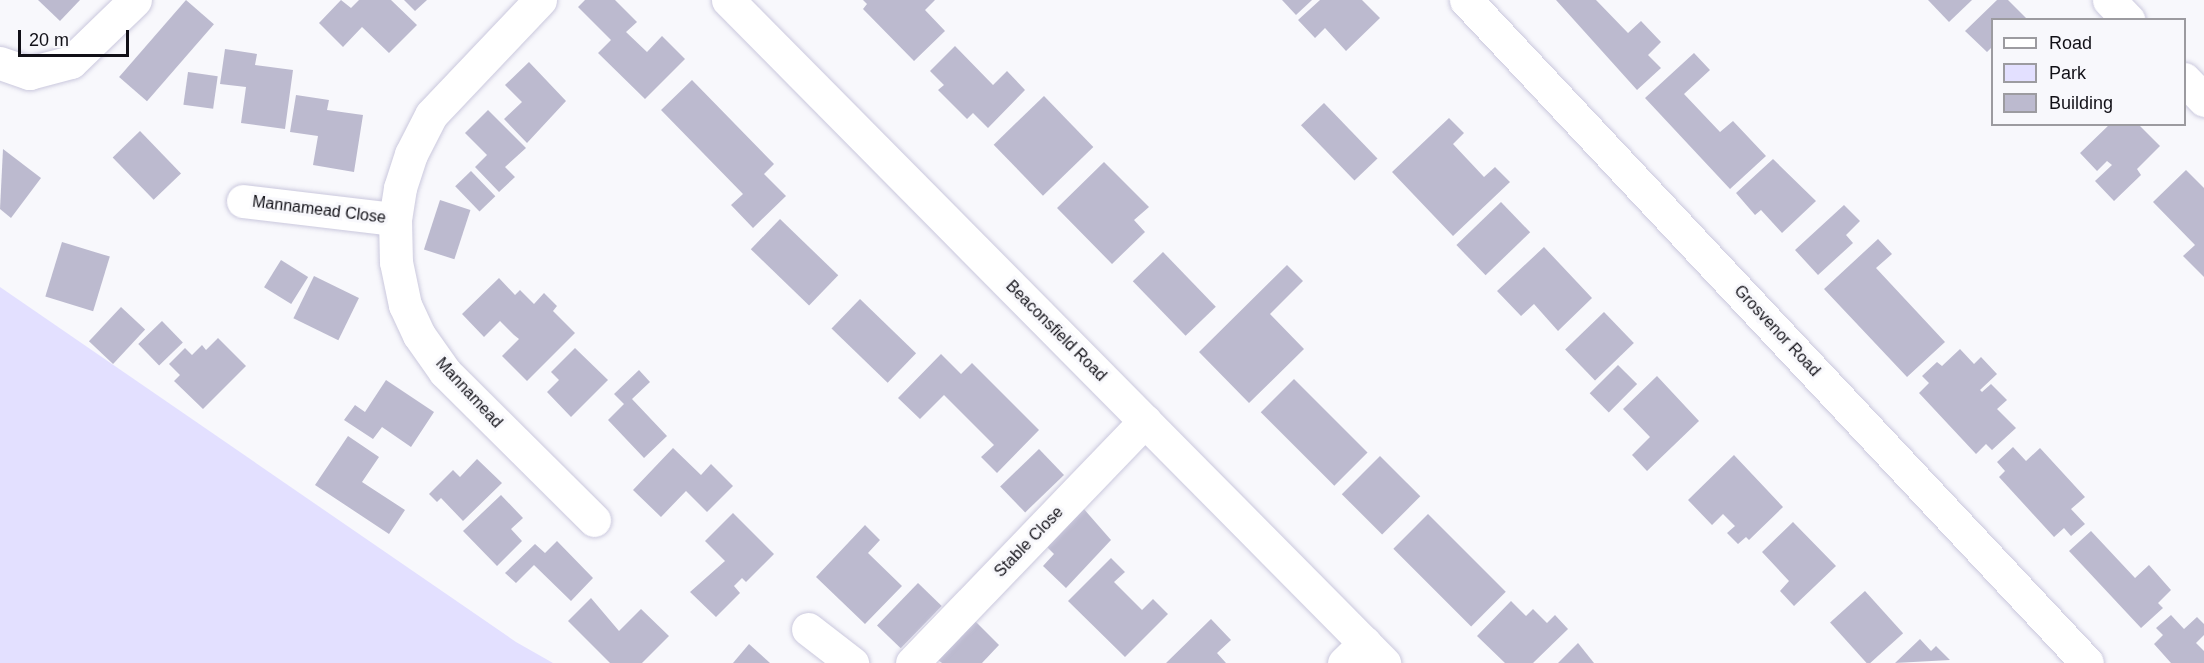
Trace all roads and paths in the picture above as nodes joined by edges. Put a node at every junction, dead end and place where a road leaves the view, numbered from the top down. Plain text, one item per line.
1 (135, 0) edge
2 (540, 0) edge
3 (728, 0) edge
4 (1466, 0) edge
5 (2109, 0) edge
6 (2126, 18) edge
7 (0, 63) edge
8 (2186, 81) edge
9 (2204, 100) edge
10 (243, 201) dead end
11 (395, 219) junction
12 (1145, 421) junction
13 (594, 520) dead end
14 (808, 629) dead end
15 (1364, 656) edge
16 (852, 663) edge
17 (912, 663) edge
18 (2088, 663) edge

1 - 7 street
2 - 11 street, Mannamead
3 - 12 street, Beaconsfield Road
4 - 18 street, Grosvenor Road
5 - 6 street
8 - 9 street
10 - 11 street, Mannamead Close
11 - 13 street, Mannamead
12 - 15 street, Beaconsfield Road
12 - 17 street, Stable Close
14 - 16 street

